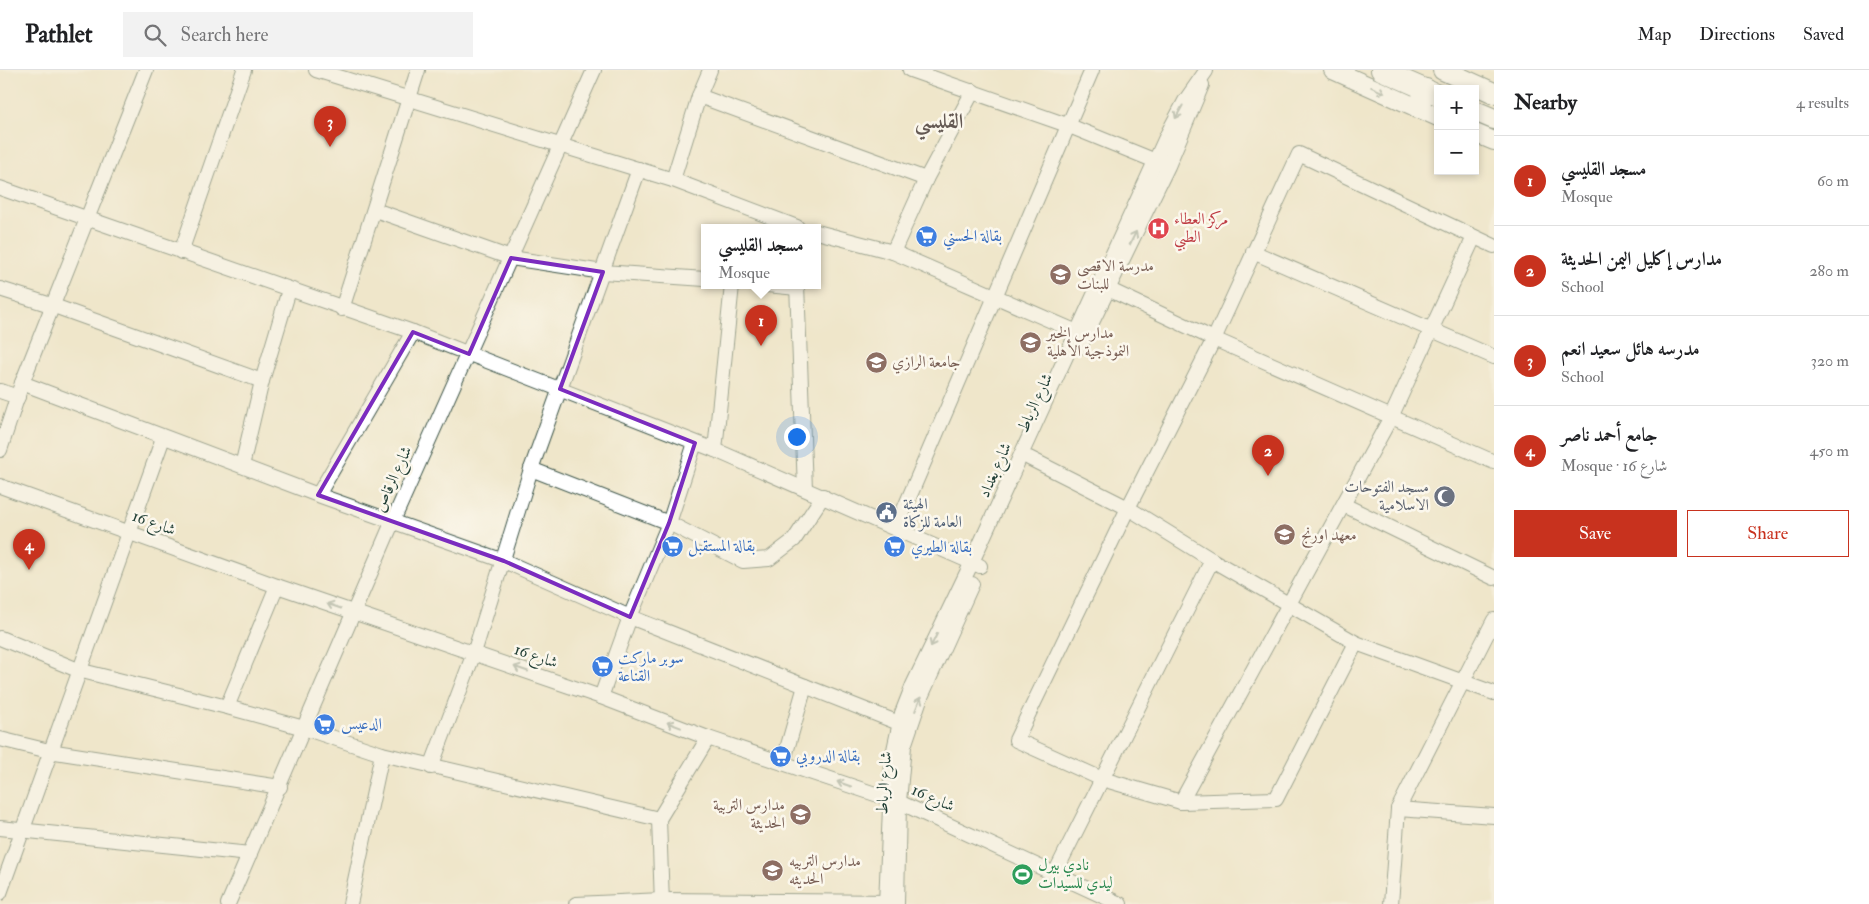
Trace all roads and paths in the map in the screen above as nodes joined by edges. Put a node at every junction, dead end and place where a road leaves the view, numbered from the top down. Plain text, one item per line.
1 (146, 70) edge
2 (244, 70) edge
3 (316, 70) edge
4 (418, 70) edge
5 (594, 70) edge
6 (710, 70) edge
7 (910, 70) edge
8 (1092, 70) edge
9 (1206, 70) edge
10 (1333, 70) edge
11 (1381, 70) edge
12 (1442, 70) edge
13 (973, 91) junction
14 (1432, 92) edge
15 (1494, 93) edge
16 (699, 96) junction
17 (409, 99) junction
18 (1418, 108) junction
19 (1479, 113) edge
20 (1434, 114) edge
21 (1494, 119) edge
22 (1067, 126) junction
23 (1479, 135) edge
24 (1494, 141) edge
25 (560, 145) junction
26 (1162, 164) junction
27 (639, 169) junction
28 (926, 179) junction
29 (673, 180) junction
30 (0, 188) edge
31 (375, 210) junction
32 (89, 219) junction
33 (788, 224) edge
34 (821, 233) edge
35 (1474, 237) junction
36 (1494, 246) edge
37 (181, 252) junction
38 (893, 252) junction
39 (1253, 252) junction
40 (511, 258) junction
41 (603, 272) junction
42 (701, 279) edge
43 (0, 289) edge
44 (732, 289) edge
45 (797, 289) edge
46 (1108, 289) junction
47 (289, 290) junction
48 (996, 295) junction
49 (54, 306) junction
50 (342, 309) junction
51 (1432, 328) junction
52 (413, 332) junction
53 (1081, 334) junction
54 (1214, 339) junction
55 (469, 354) junction
56 (1494, 357) edge
57 (262, 381) junction
58 (560, 389) junction
59 (20, 390) junction
60 (0, 392) edge
61 (1392, 415) junction
62 (163, 438) junction
63 (695, 443) junction
64 (0, 450) edge
65 (715, 450) junction
66 (1029, 458) junction
67 (1494, 462) edge
68 (242, 466) junction
69 (531, 469) junction
70 (0, 486) edge
71 (805, 488) junction
72 (318, 495) junction
73 (823, 496) junction
74 (1344, 505) junction
75 (1128, 508) junction
76 (392, 523) junction
77 (669, 524) junction
78 (896, 528) junction
79 (129, 532) junction
80 (1212, 560) junction
81 (504, 561) junction
82 (976, 564) junction
83 (1494, 578) edge
84 (277, 586) junction
85 (1290, 605) junction
86 (355, 613) junction
87 (630, 617) junction
88 (1494, 620) edge
89 (0, 638) edge
90 (1356, 643) junction
91 (474, 653) junction
92 (78, 670) junction
93 (1463, 683) junction
94 (805, 686) junction
95 (1494, 693) edge
96 (601, 697) junction
97 (228, 707) junction
98 (904, 726) junction
99 (304, 728) junction
100 (708, 738) junction
101 (0, 739) edge
102 (50, 751) junction
103 (382, 754) junction
104 (784, 763) junction
105 (430, 767) junction
106 (1102, 779) junction
107 (280, 787) junction
108 (895, 801) junction
109 (1181, 802) junction
110 (1398, 809) junction
111 (1494, 816) edge
112 (659, 819) junction
113 (0, 828) edge
114 (22, 832) junction
115 (250, 854) junction
116 (1055, 874) junction
117 (0, 893) edge
118 (662, 902) edge
119 (892, 903) edge
120 (228, 904) edge
121 (350, 904) edge
122 (576, 904) edge
123 (1120, 904) edge
124 (1391, 904) edge

1 - 32 street
2 - 37 street
3 - 17 street
4 - 17 street
5 - 25 street, شارع الرقاص
6 - 16 street
7 - 13 street
8 - 22 street
9 - 26 street, شارع بغداد
10 -> 18 main road
11 - 14 highway
12 - 15 highway
13 - 22 street
13 - 28 street
14 - 18 highway
16 - 28 street
16 - 29 street
17 - 25 street
17 - 31 street
18 - 20 main road
19 - 21 highway
22 - 26 street
22 - 48 street
23 - 24 main road
25 - 27 street
25 - 40 street, شارع الرقاص
46 -> 26 street, شارع الرباط
26 - 53 street, شارع بغداد
27 - 29 street
27 - 41 street
28 - 38 street
29 - 33 street
30 - 32 street
31 - 40 street
31 - 50 street
32 - 37 street
32 - 49 street
34 - 38 street
35 - 36 street
35 - 39 street
35 - 51 street
37 - 47 street
38 - 48 street
39 - 51 street
39 - 54 street
40 - 41 street
40 - 55 street, شارع الرقاص
41 - 42 street
41 - 58 street
43 - 49 street
44 - 65 street
45 - 71 street
46 - 53 street, شارع الرباط
46 - 54 street
47 - 50 street
47 - 57 street
48 - 53 street
48 - 78 street
49 - 57 street
49 - 59 street
50 - 52 street
51 - 56 street
51 - 61 street
52 - 55 street
52 - 72 street
53 - 66 street, شارع الرباط
53 - 82 street, شارع بغداد
54 - 61 street
54 - 75 street
55 - 58 street
55 - 76 street, شارع الرقاص
57 - 68 street
58 - 63 street
58 - 69 street
59 - 60 street
59 - 62 street
59 - 64 street
61 - 67 street
61 - 74 street
62 - 68 street
62 - 79 street
63 - 65 street
63 - 77 street
65 - 71 street
66 - 75 street
66 - 82 street, شارع الرباط
68 - 72 street
69 - 77 street
69 - 81 street
70 - 79 street, شارع 16
71 - 73 street
72 - 76 street
73 - 77 street
73 - 78 street
74 - 83 street
74 - 85 street
75 - 80 street
75 - 106 street
76 - 81 street
76 - 86 street, شارع الرقاص
77 - 87 street
78 - 82 street
79 - 84 street, شارع 16
79 - 92 street
80 - 85 street
80 - 106 street
81 - 87 street
81 - 91 street
82 - 98 street, شارع بغداد
86 -> 84 street, شارع 16
84 - 97 street
85 - 90 street
85 - 109 street
86 - 91 street, شارع 16
86 - 99 street, شارع الرقاص
87 - 94 street
87 - 96 street
88 - 93 street
89 - 92 street
90 - 93 street
90 - 109 street
96 -> 91 street, شارع 16
91 - 105 street
92 - 97 street
92 - 102 street
93 - 95 street
93 - 110 street
94 - 98 street
94 - 104 street
100 -> 96 street, شارع 16
97 - 99 street
98 - 108 street, شارع بغداد
99 - 103 street
99 - 107 street, شارع الرقاص
100 - 104 street, شارع 16
100 - 112 street
101 - 102 street
102 - 107 street
102 - 114 street
103 - 105 street
103 - 121 street
108 -> 104 street, شارع 16
105 - 112 street
106 - 109 street
106 - 116 street
107 - 115 street, شارع الرقاص
108 - 116 street, شارع 16
108 - 119 street, شارع بغداد
110 - 111 street
110 - 124 street
112 - 118 street
113 - 114 street
114 - 115 street
114 - 117 street
115 - 120 street, شارع الرقاص
116 - 123 street, شارع 16
118 - 119 street
118 - 122 street

